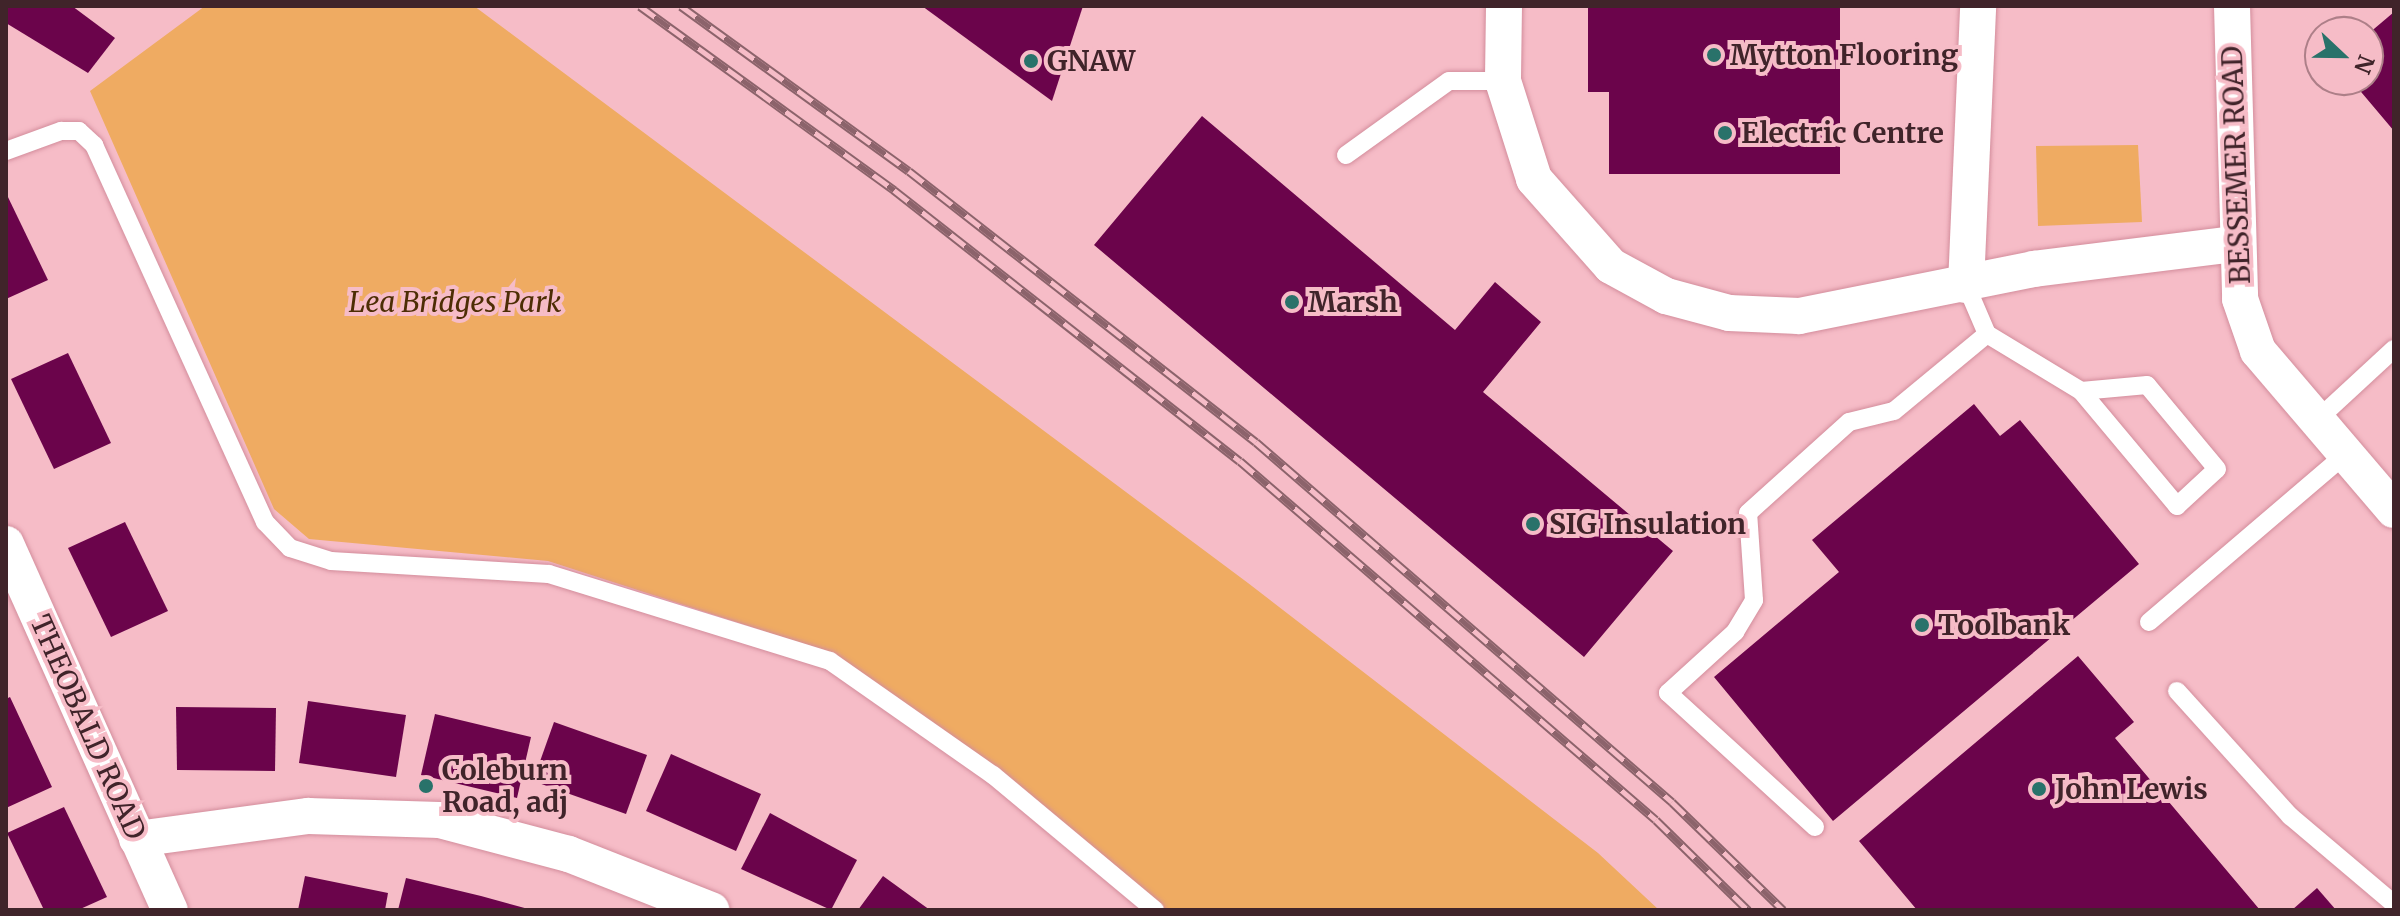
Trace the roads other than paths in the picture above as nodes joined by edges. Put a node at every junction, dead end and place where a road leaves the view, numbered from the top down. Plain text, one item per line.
1 (1504, 6) edge
2 (1978, 6) edge
3 (2232, 6) edge
4 (1503, 81) junction
5 (6, 151) edge
6 (1346, 155) dead end
7 (2235, 244) junction
8 (1966, 285) junction
9 (1987, 334) junction
10 (2394, 349) edge
11 (2081, 391) junction
12 (2317, 420) junction
13 (2346, 454) junction
14 (2394, 510) edge
15 (6, 544) edge
16 (2149, 622) dead end
17 (2177, 691) dead end
18 (1815, 827) dead end
19 (137, 839) junction
20 (2394, 904) edge
21 (170, 910) edge
22 (711, 910) edge
23 (1155, 910) edge

1 - 4 street
2 - 8 street
3 - 7 street, BESSEMER ROAD
4 - 6 lane
4 - 8 street
5 - 23 lane
7 - 8 street
7 - 12 street, BESSEMER ROAD
8 - 9 lane
9 - 11 lane
9 - 18 lane
10 - 12 lane
11 - 11 lane
12 - 13 street, BESSEMER ROAD
13 - 14 street, BESSEMER ROAD
13 - 16 lane
15 - 19 street, THEOBALD ROAD
17 - 20 lane
19 - 21 street, THEOBALD ROAD
19 - 22 street

